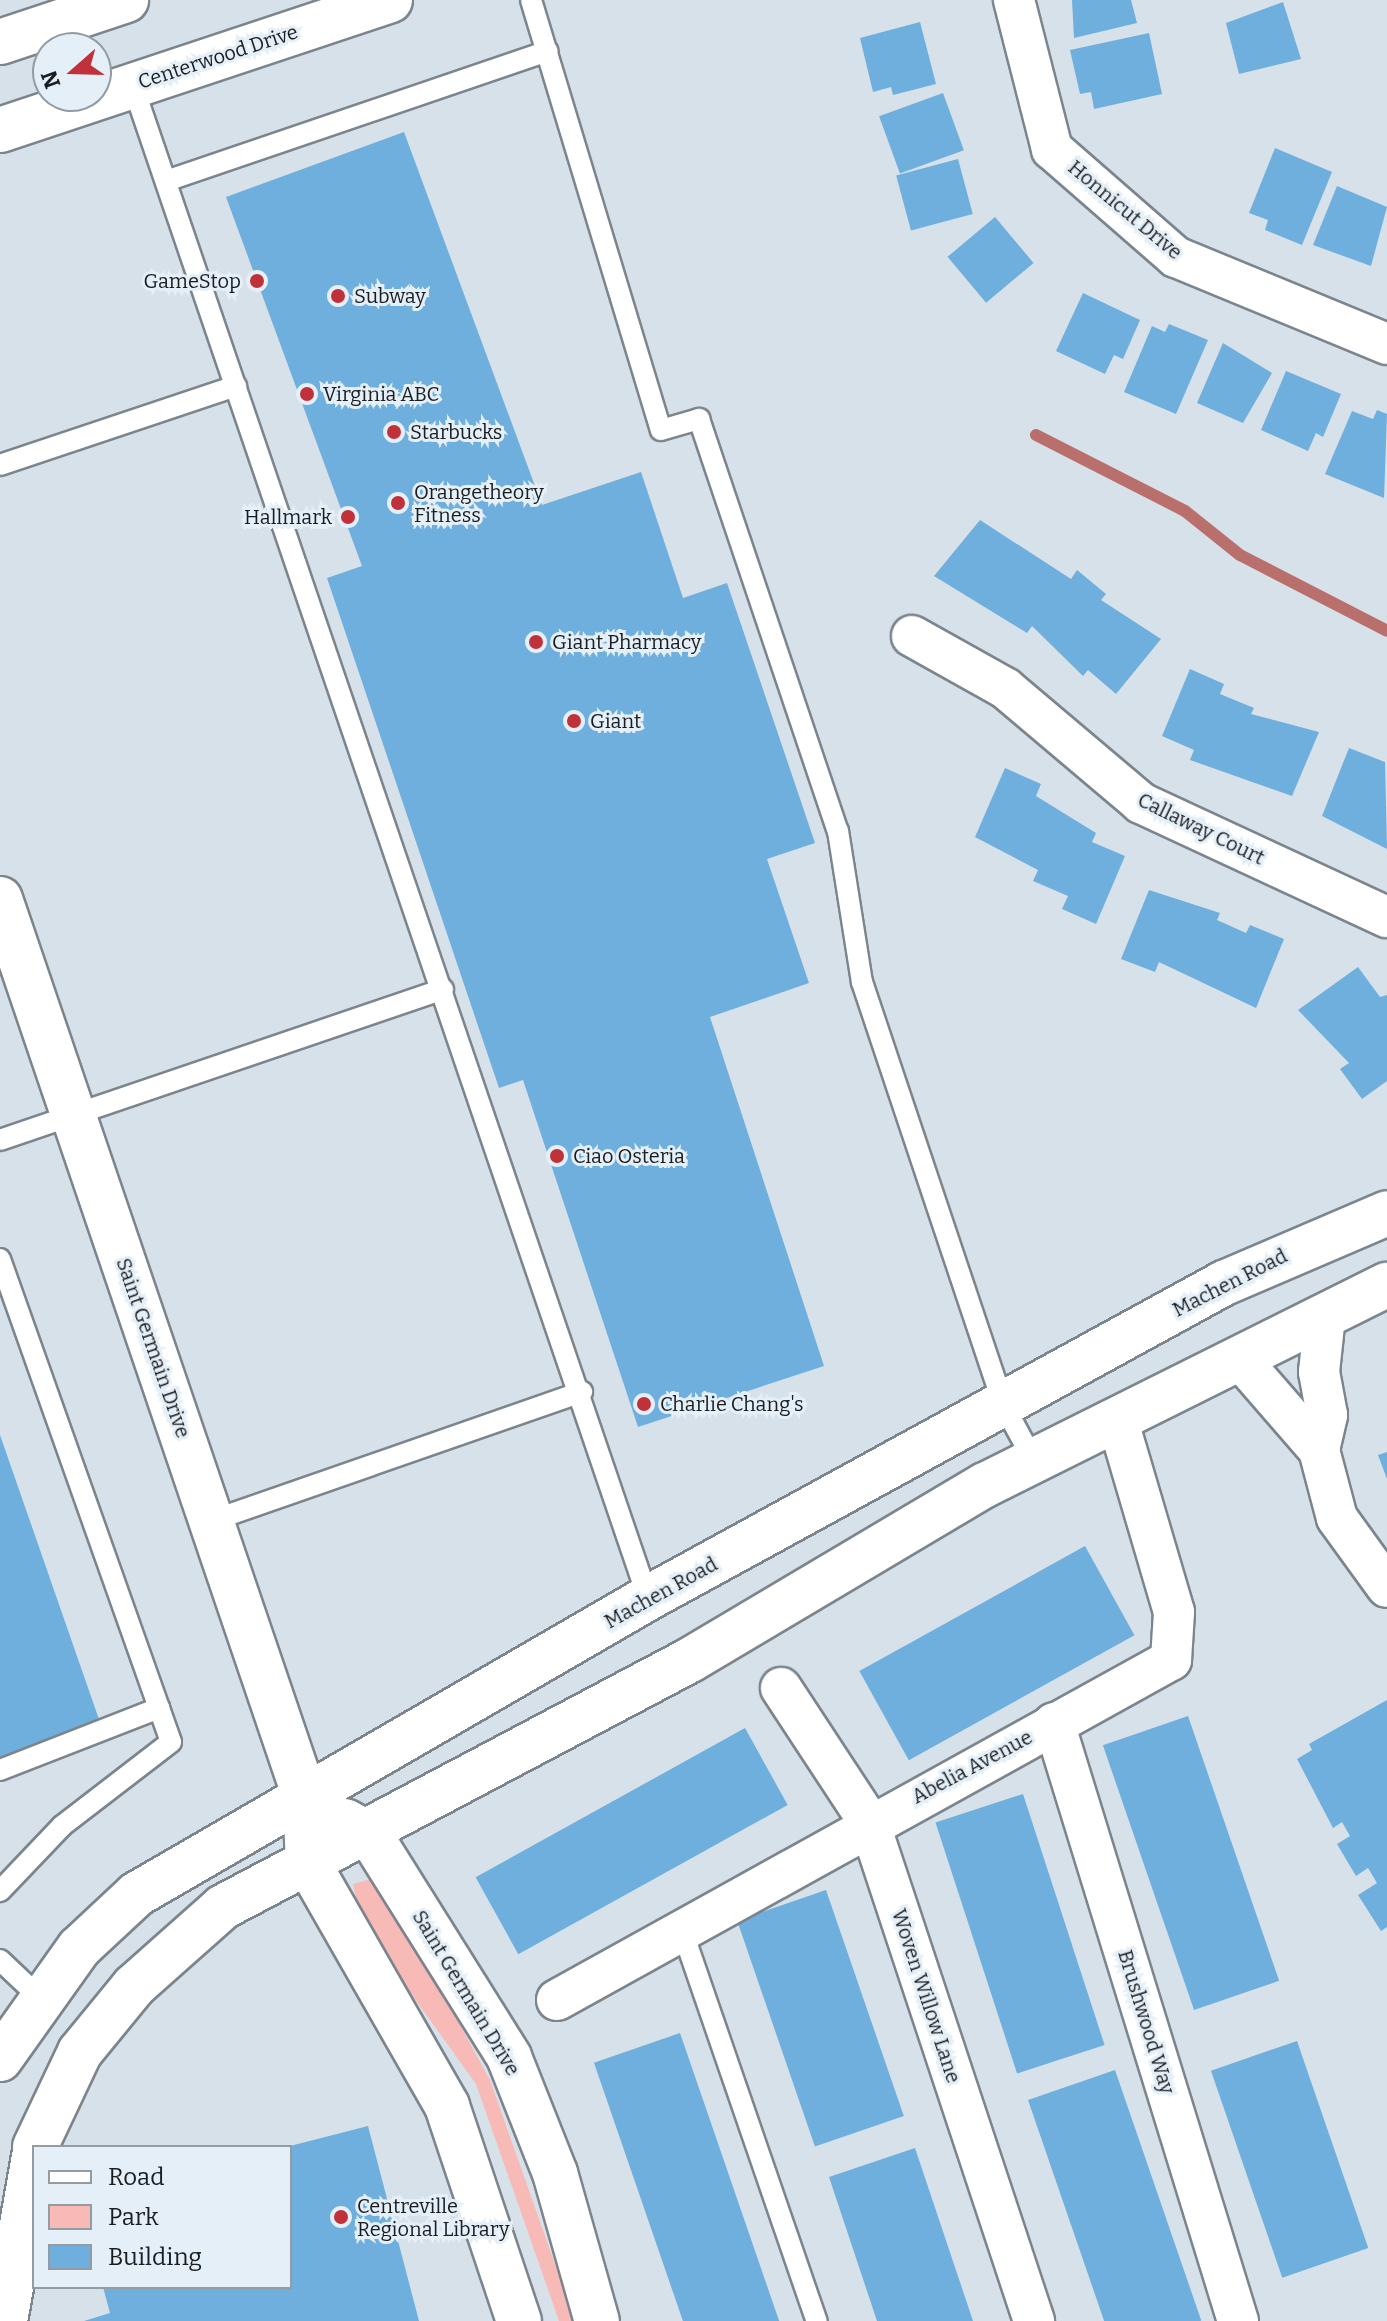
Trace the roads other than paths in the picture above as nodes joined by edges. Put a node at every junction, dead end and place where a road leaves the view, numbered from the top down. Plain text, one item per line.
1 (126, 0) edge
2 (390, 0) edge
3 (531, 0) edge
4 (1014, 0) edge
5 (0, 42) edge
6 (547, 51) junction
7 (133, 86) junction
8 (0, 130) edge
9 (166, 181) junction
10 (1387, 344) edge
11 (236, 386) junction
12 (0, 465) edge
13 (912, 636) dead end
14 (0, 899) edge
15 (1387, 917) edge
16 (443, 989) junction
17 (73, 1115) junction
18 (0, 1140) edge
19 (1387, 1213) edge
20 (0, 1259) edge
21 (1387, 1285) edge
22 (1325, 1316) junction
23 (1240, 1359) junction
24 (582, 1392) junction
25 (1003, 1404) junction
26 (1117, 1418) junction
27 (1319, 1450) junction
28 (1034, 1461) junction
29 (211, 1521) junction
30 (1387, 1587) edge
31 (648, 1598) junction
32 (781, 1688) dead end
33 (159, 1708) junction
34 (1054, 1723) junction
35 (0, 1770) edge
36 (305, 1797) junction
37 (869, 1822) junction
38 (370, 1835) junction
39 (308, 1863) junction
40 (0, 1891) edge
41 (682, 1930) junction
42 (0, 1960) edge
43 (40, 1998) junction
44 (557, 2000) dead end
45 (0, 2059) edge
46 (36, 2145) edge
47 (32, 2167) edge
48 (5, 2321) edge
49 (519, 2321) edge
50 (597, 2321) edge
51 (817, 2321) edge
52 (1034, 2321) edge
53 (1238, 2321) edge

1 - 5 street
2 - 7 street, Centerwood Drive
3 - 6 lane
4 - 10 street, Honnicut Drive
6 - 9 lane
6 - 25 lane
7 - 8 street, Centerwood Drive
7 - 9 lane
9 - 11 lane
11 - 12 lane
11 - 16 lane
13 - 15 street, Callaway Court
14 - 17 street, Saint Germain Drive
16 - 17 lane
16 - 24 lane
17 - 18 lane
17 - 29 street, Saint Germain Drive
19 - 25 street, Machen Road
20 - 33 lane
21 - 22 street
22 - 23 street
22 - 27 street
23 - 26 street
23 - 27 street
24 - 29 lane
24 - 31 lane
25 - 28 lane
25 - 31 street, Machen Road
26 - 28 street
26 - 34 street, Abelia Avenue
27 - 30 street
28 - 38 street
29 - 36 street, Saint Germain Drive
31 - 36 street, Machen Road
32 - 37 street, Woven Willow Lane
33 - 35 lane
33 - 40 lane
34 - 37 street, Abelia Avenue
34 - 53 street, Brushwood Way
36 - 38 street, Saint Germain Drive
36 - 39 street, Saint Germain Drive
36 - 43 street, Machen Road
37 - 41 street, Abelia Avenue
37 - 52 street, Woven Willow Lane
38 - 39 street
38 - 50 street, Saint Germain Drive
39 - 46 street
39 - 49 street, Saint Germain Drive
41 - 44 street, Abelia Avenue
41 - 51 lane
42 - 43 lane
43 - 45 street, Machen Road
47 - 48 street

